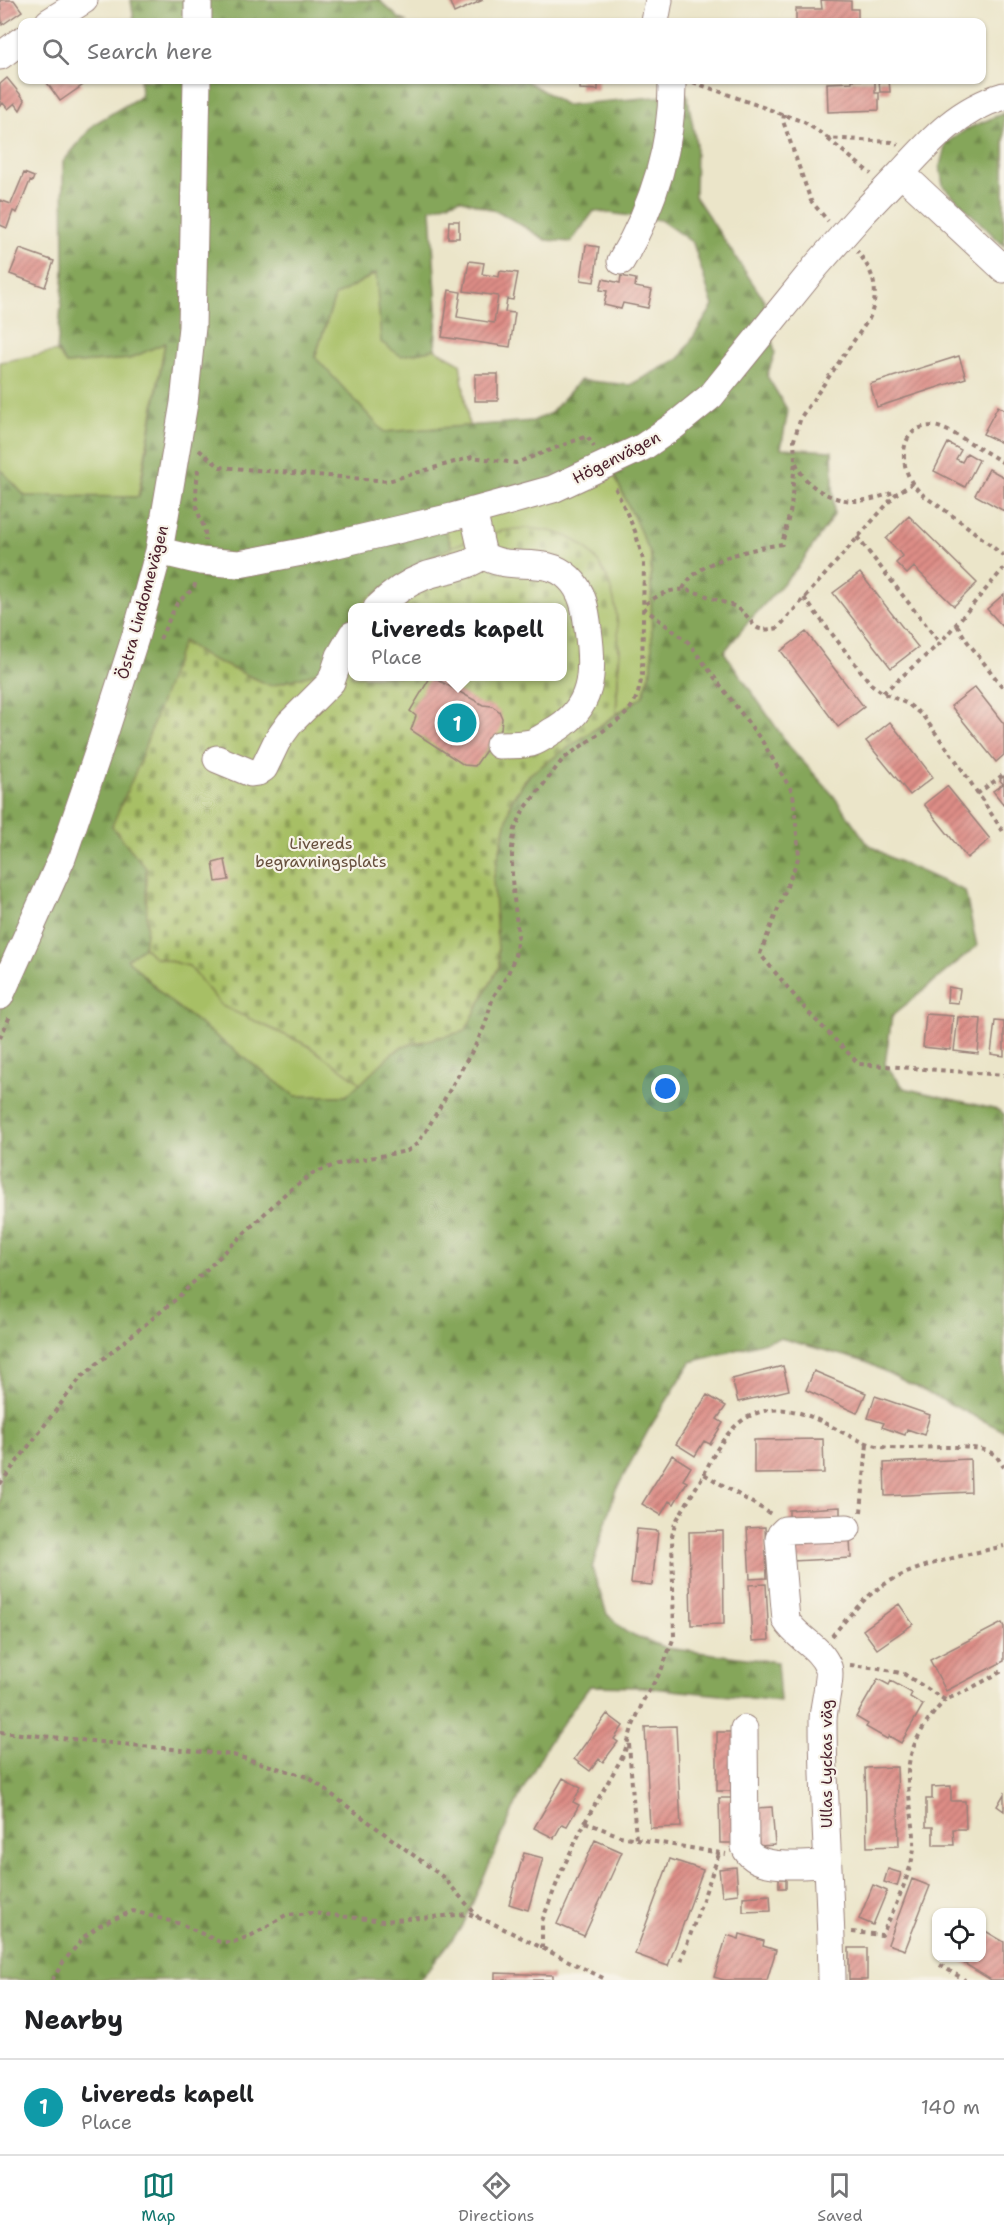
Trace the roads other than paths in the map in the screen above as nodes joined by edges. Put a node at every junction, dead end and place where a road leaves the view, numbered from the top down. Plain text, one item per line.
1 (84, 0) edge
2 (198, 0) edge
3 (659, 0) edge
4 (55, 18) edge
5 (198, 18) edge
6 (655, 18) edge
7 (18, 43) edge
8 (0, 56) edge
9 (197, 84) edge
10 (672, 84) edge
11 (1004, 96) edge
12 (901, 173) junction
13 (621, 261) dead end
14 (1004, 269) edge
15 (473, 510) junction
16 (159, 551) junction
17 (483, 555) junction
18 (382, 603) edge
19 (348, 642) edge
20 (499, 745) dead end
21 (217, 759) dead end
22 (0, 996) edge
23 (847, 1528) road end
24 (744, 1729) dead end
25 (827, 1864) junction
26 (832, 1980) edge

1 - 4 street
2 - 5 street
3 - 6 street
7 - 8 street
9 - 16 street, Östra Lindomevägen
10 - 13 street
11 - 12 street, Högenvägen
12 - 14 street
12 - 15 street, Högenvägen
15 - 16 street, Högenvägen
15 - 17 street
16 - 22 street, Östra Lindomevägen
17 - 18 street
17 - 20 street
19 - 21 street
23 - 25 street, Ullas Lyckas väg
24 - 25 street
25 - 26 street, Ullas Lyckas väg

